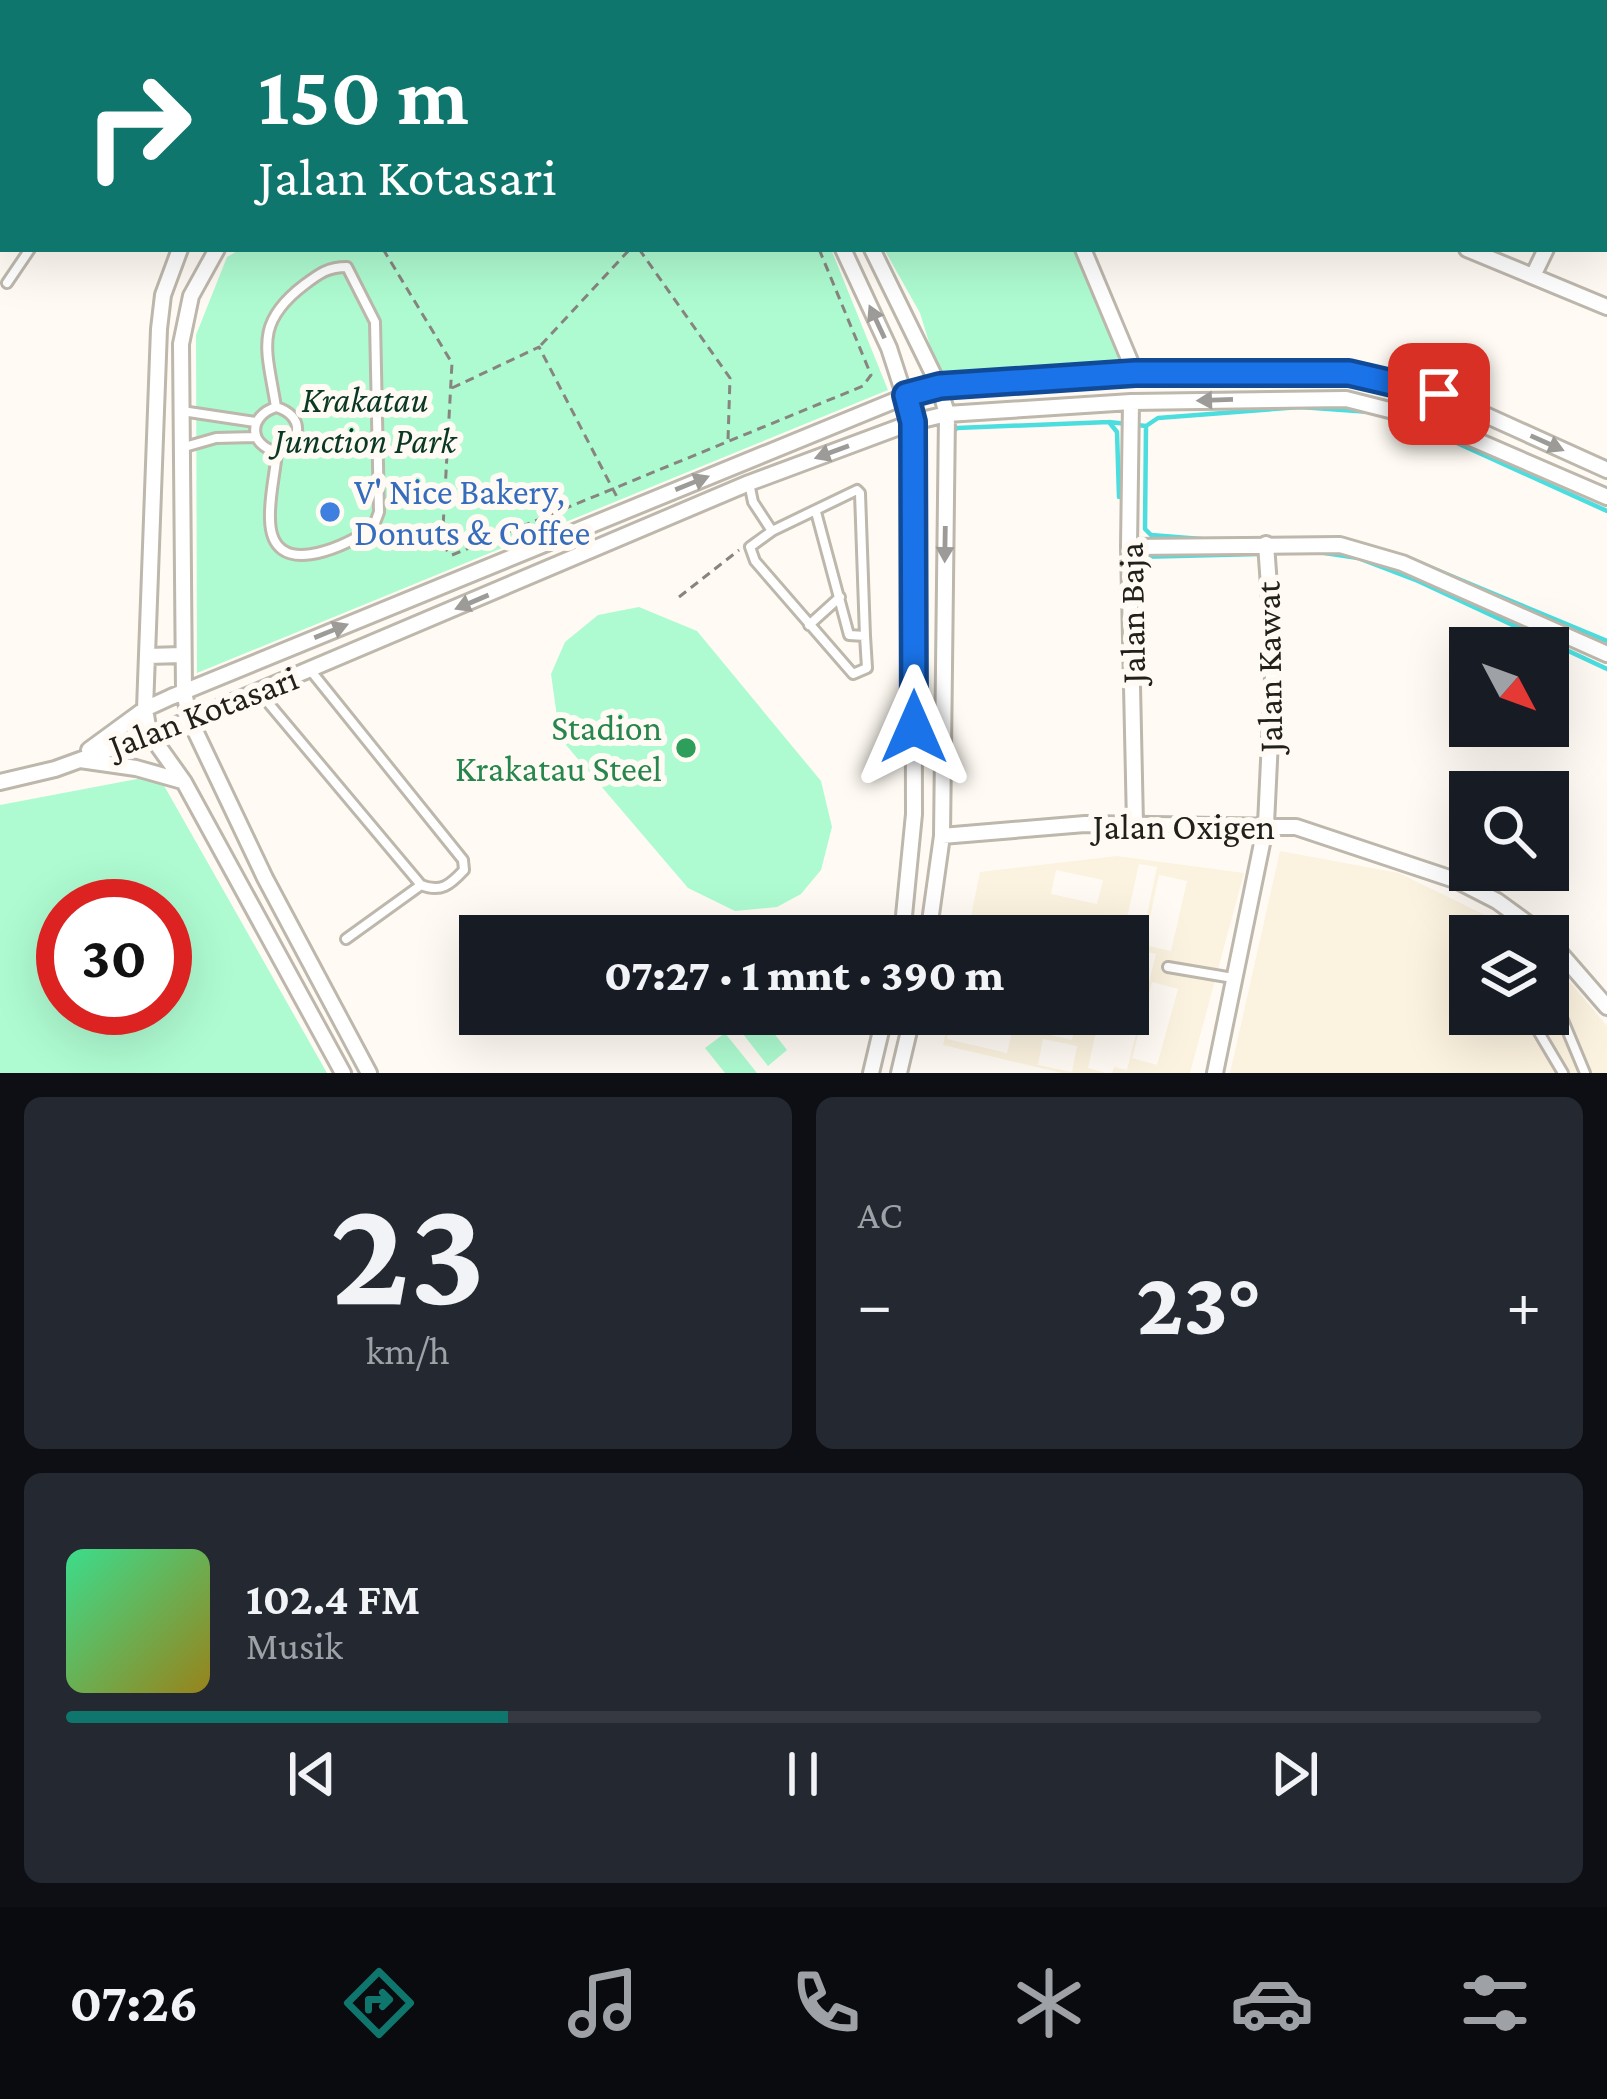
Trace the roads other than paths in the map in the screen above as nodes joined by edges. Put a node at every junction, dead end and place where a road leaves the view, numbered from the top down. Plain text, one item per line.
1 (28, 252) edge
2 (179, 252) edge
3 (215, 252) edge
4 (844, 252) edge
5 (873, 252) edge
6 (1085, 252) edge
7 (1475, 252) edge
8 (1544, 252) edge
9 (1533, 275) junction
10 (7, 284) dead end
11 (1607, 307) edge
12 (1135, 373) junction
13 (1349, 373) junction
14 (940, 386) junction
15 (906, 395) junction
16 (1346, 399) junction
17 (1131, 405) junction
18 (276, 407) junction
19 (182, 411) junction
20 (947, 414) junction
21 (254, 422) junction
22 (913, 422) junction
23 (254, 437) junction
24 (181, 448) junction
25 (278, 452) junction
26 (1607, 470) edge
27 (749, 483) junction
28 (1607, 497) edge
29 (817, 512) junction
30 (772, 531) junction
31 (1129, 548) junction
32 (1266, 551) junction
33 (840, 597) junction
34 (809, 625) junction
35 (865, 635) junction
36 (1607, 654) edge
37 (182, 655) junction
38 (148, 656) junction
39 (310, 670) junction
40 (259, 691) junction
41 (184, 692) junction
42 (146, 709) junction
43 (190, 720) junction
44 (149, 733) junction
45 (75, 760) junction
46 (0, 782) edge
47 (184, 782) junction
48 (1135, 824) junction
49 (1266, 824) junction
50 (942, 836) junction
51 (265, 878) junction
52 (421, 885) junction
53 (243, 890) junction
54 (904, 915) edge
55 (931, 915) edge
56 (1516, 915) edge
57 (346, 939) dead end
58 (1569, 965) edge
59 (1168, 968) dead end
60 (1235, 978) junction
61 (1607, 1007) edge
62 (1569, 1033) edge
63 (880, 1035) edge
64 (908, 1035) edge
65 (1540, 1035) edge
66 (343, 1073) edge
67 (369, 1073) edge
68 (871, 1073) edge
69 (899, 1073) edge
70 (1215, 1073) edge
71 (1563, 1073) edge
72 (1585, 1073) edge

1 - 10 lane
2 - 38 street
3 - 19 street
15 -> 4 street
5 - 14 street
6 - 12 street
7 - 9 street
8 - 9 street
9 - 11 street
12 - 13 street, Jalan Kotasari
12 - 14 street, Jalan Kotasari
13 - 16 street
13 -> 26 street, Jalan Kotasari
14 - 15 street, Jalan Kotasari
14 - 20 street
15 - 22 street
41 -> 15 street, Jalan Kotasari
16 -> 17 street, Jalan Kotasari
16 - 28 street, Jalan Kotasari
17 - 20 street, Jalan Kotasari
17 - 31 street, Jalan Baja
18 - 21 lane
18 - 25 lane
18 - 25 lane
19 - 21 lane
19 - 24 street
20 - 22 street, Jalan Kotasari
20 -> 50 street
21 - 23 lane
22 -> 27 street, Jalan Kotasari
22 - 54 street
23 - 24 lane
23 - 25 lane
24 - 37 street
27 - 30 lane
27 -> 39 street, Jalan Kotasari
29 - 30 lane
29 - 33 lane
29 - 35 lane
30 - 34 lane
31 - 32 street
31 - 48 street, Jalan Baja
32 - 36 street
32 - 49 street, Jalan Kawat
33 - 34 lane
33 - 35 lane
34 - 35 lane
37 - 38 street
37 - 41 street
38 - 42 street
39 - 40 street, Jalan Kotasari
39 - 52 lane
40 - 43 street, Jalan Kotasari
40 - 52 lane
41 - 42 street, Jalan Kotasari
41 - 43 street
42 - 44 street
42 - 45 street, Jalan Kotasari
43 - 44 street, Jalan Kotasari
43 - 51 street
44 - 45 street, Jalan Kotasari
44 - 47 street
45 - 46 street
45 - 47 street
47 - 53 street
48 - 49 street, Jalan Oxigen
48 - 50 street, Jalan Oxigen
49 - 56 street, Jalan Oxigen
49 - 60 street, Jalan Kawat
50 - 55 street
51 - 53 street
51 - 67 street
52 - 57 lane
53 - 66 street
58 - 61 street, Jalan Oxigen
59 - 60 lane
60 - 70 street, Jalan Kawat
62 - 72 lane
63 - 68 street
64 - 69 street
65 - 71 lane

